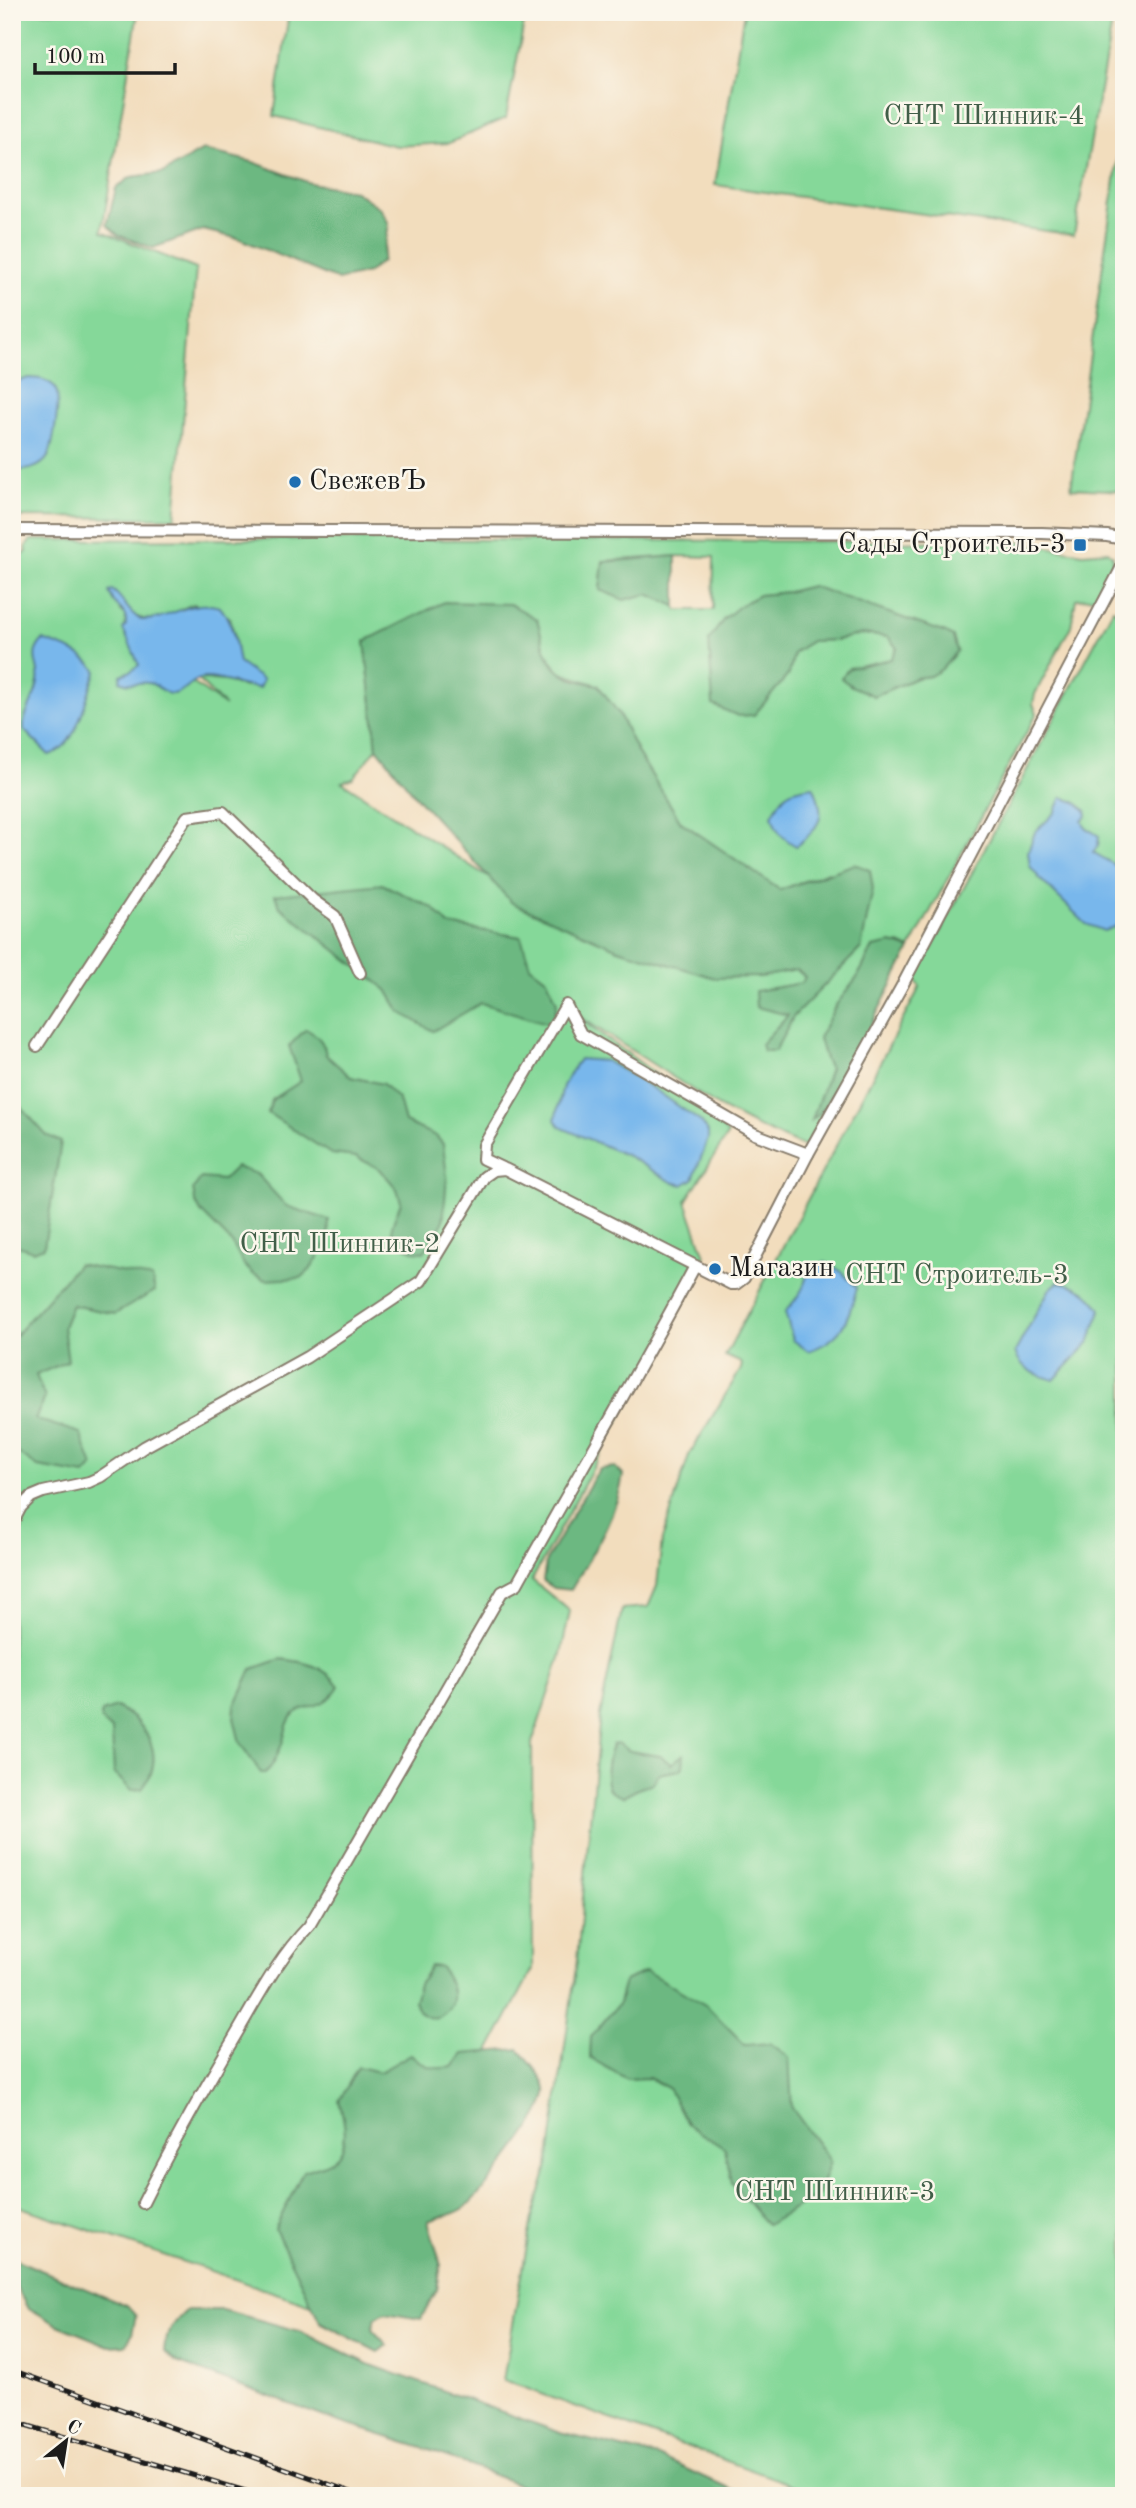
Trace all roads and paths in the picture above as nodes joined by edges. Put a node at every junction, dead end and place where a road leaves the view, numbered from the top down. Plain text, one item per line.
1 (12, 530) edge
2 (1124, 539) edge
3 (1124, 563) edge
4 (360, 973) dead end
5 (37, 1046) dead end
6 (808, 1154) junction
7 (505, 1169) junction
8 (695, 1266) junction
9 (12, 1524) edge
10 (143, 2203) dead end

1 - 2 street
3 - 6 street
4 - 5 street
6 - 7 street
6 - 8 street
7 - 8 street
7 - 9 street
8 - 10 street

